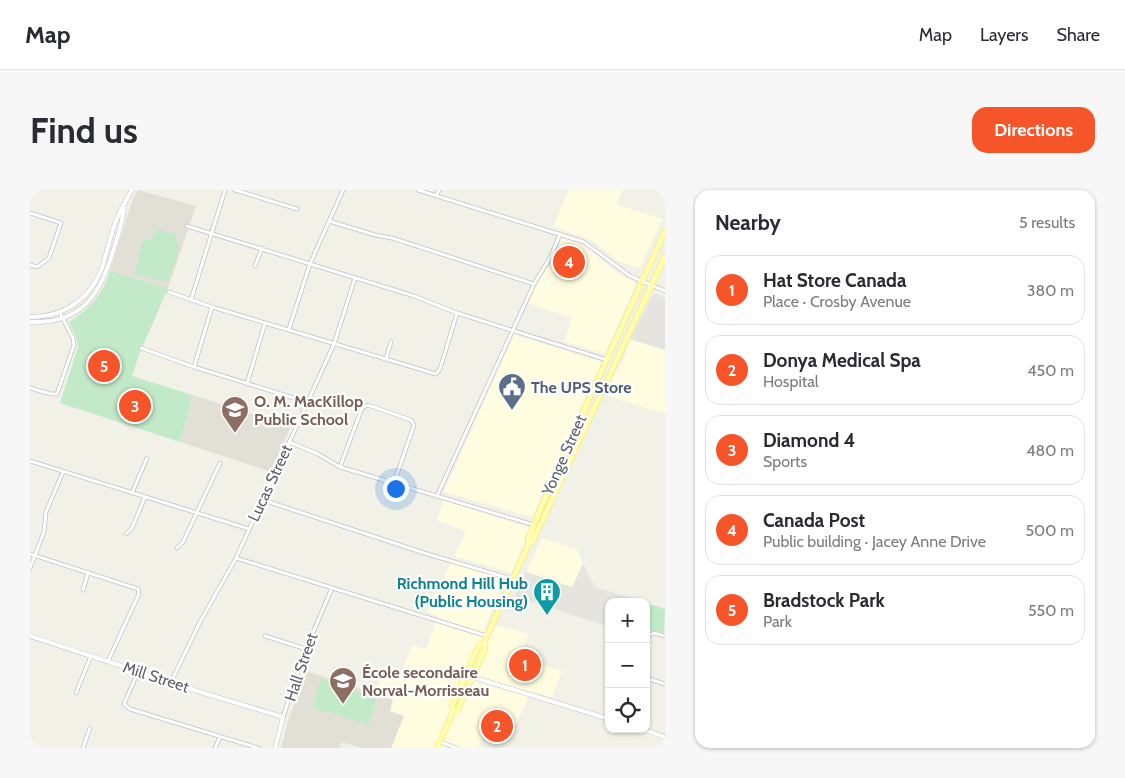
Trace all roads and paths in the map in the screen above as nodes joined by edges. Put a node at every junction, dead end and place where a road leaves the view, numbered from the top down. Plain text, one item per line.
1 (131, 190) edge
2 (225, 190) edge
3 (235, 190) edge
4 (343, 190) edge
5 (418, 190) edge
6 (438, 190) edge
7 (436, 196) junction
8 (125, 205) junction
9 (297, 209) dead end
10 (30, 213) edge
11 (329, 221) junction
12 (187, 226) dead end
13 (665, 231) edge
14 (213, 233) junction
15 (560, 234) junction
16 (262, 248) junction
17 (665, 256) edge
18 (310, 264) junction
19 (30, 265) edge
20 (255, 266) dead end
21 (355, 278) junction
22 (642, 282) junction
23 (534, 284) junction
24 (651, 285) junction
25 (665, 291) edge
26 (169, 292) dead end
27 (191, 300) junction
28 (212, 307) junction
29 (60, 313) junction
30 (457, 313) junction
31 (30, 317) edge
32 (64, 318) junction
33 (30, 322) edge
34 (264, 323) junction
35 (289, 330) junction
36 (512, 331) junction
37 (391, 342) dead end
38 (334, 344) junction
39 (141, 348) dead end
40 (386, 359) junction
41 (607, 360) junction
42 (194, 367) junction
43 (247, 384) junction
44 (30, 388) edge
45 (307, 402) junction
46 (289, 442) junction
47 (147, 458) dead end
48 (30, 462) edge
49 (220, 463) dead end
50 (340, 467) junction
51 (63, 472) junction
52 (394, 483) junction
53 (132, 493) junction
54 (437, 496) junction
55 (145, 498) junction
56 (263, 500) junction
57 (197, 513) junction
58 (534, 525) junction
59 (540, 526) junction
60 (249, 530) junction
61 (126, 534) dead end
62 (529, 543) junction
63 (177, 548) dead end
64 (30, 554) edge
65 (35, 556) junction
66 (236, 558) junction
67 (30, 568) edge
68 (88, 573) junction
69 (512, 579) junction
70 (332, 588) junction
71 (83, 590) dead end
72 (650, 635) edge
73 (30, 636) edge
74 (265, 636) dead end
75 (487, 636) junction
76 (665, 636) edge
77 (484, 643) junction
78 (306, 649) junction
79 (91, 655) junction
80 (108, 661) junction
81 (138, 672) junction
82 (466, 675) junction
83 (472, 676) junction
84 (650, 679) edge
85 (171, 682) junction
86 (665, 684) edge
87 (76, 693) dead end
88 (453, 712) junction
89 (283, 717) junction
90 (605, 718) edge
91 (90, 728) dead end
92 (650, 732) edge
93 (220, 737) junction
94 (665, 737) edge
95 (440, 742) junction
96 (83, 748) edge
97 (215, 748) edge
98 (258, 748) edge
99 (275, 748) edge
100 (438, 748) edge
101 (457, 748) edge

1 - 8 street
2 - 14 street
3 - 9 street
4 - 11 street
5 - 7 street
6 - 7 street
7 - 15 street
8 - 29 street
8 - 32 street
10 - 19 street
11 - 18 street
11 - 23 street
12 - 14 street
13 - 22 main road, Yonge Street
14 - 16 street
14 - 27 street
15 - 22 street
15 - 23 street
16 - 18 street
16 - 20 street
17 - 24 main road, Yonge Street
18 - 21 street
18 - 35 street
21 - 30 street
21 - 38 street, Lucas Street
22 - 24 street
22 - 41 main road, Yonge Street
23 - 36 street
24 - 25 street
24 - 59 main road, Yonge Street
26 - 27 street
27 - 28 street
28 - 34 street
28 - 42 street
29 - 31 street
29 - 32 street
30 - 36 street
30 - 40 street
32 - 33 street
32 - 44 street
34 - 35 street
34 - 43 street
35 - 38 street
36 - 41 street
36 - 54 street
37 - 40 street
38 - 40 street
38 - 45 street, Lucas Street
39 - 42 street
41 - 58 main road, Yonge Street
42 - 43 street
43 - 45 street
45 - 46 street, Lucas Street
46 - 50 street
46 - 56 street, Lucas Street
47 - 53 street
48 - 51 street
49 - 57 street
50 - 52 street
50 - 52 street
51 - 53 street
51 - 65 street
52 - 54 street
53 - 55 street
54 - 58 street
55 - 57 street
55 - 61 street
56 - 60 street, Lucas Street
56 - 69 street
57 - 60 street
57 - 63 street
58 - 59 street
58 - 62 main road, Yonge Street
59 - 62 main road, Yonge Street
60 - 66 street, Lucas Street
62 - 69 main road, Yonge Street
64 - 65 street
65 - 67 street
65 - 68 street
66 - 70 street
66 - 85 street, Lucas Street
68 - 71 street
68 - 80 street
69 - 75 main road, Yonge Street
70 - 75 street
70 - 78 street, Hall Street
72 - 76 street
73 - 79 street, Mill Street
74 - 78 street
75 - 77 main road, Yonge Street
77 - 82 main road, Yonge Street
77 - 83 main road, Yonge Street
78 - 89 street, Hall Street
79 - 80 street, Mill Street
79 - 87 street
80 - 81 street, Mill Street
81 - 85 street, Mill Street
81 - 93 street
82 - 83 street
82 - 88 main road, Yonge Street
83 - 88 main road, Yonge Street
83 - 90 street
84 - 86 street
85 - 89 street, Mill Street
88 - 95 main road, Yonge Street
89 - 99 street, Hall Street
91 - 96 street
92 - 94 street
93 - 97 street
93 - 98 street
95 - 100 main road, Yonge Street
95 - 101 street

